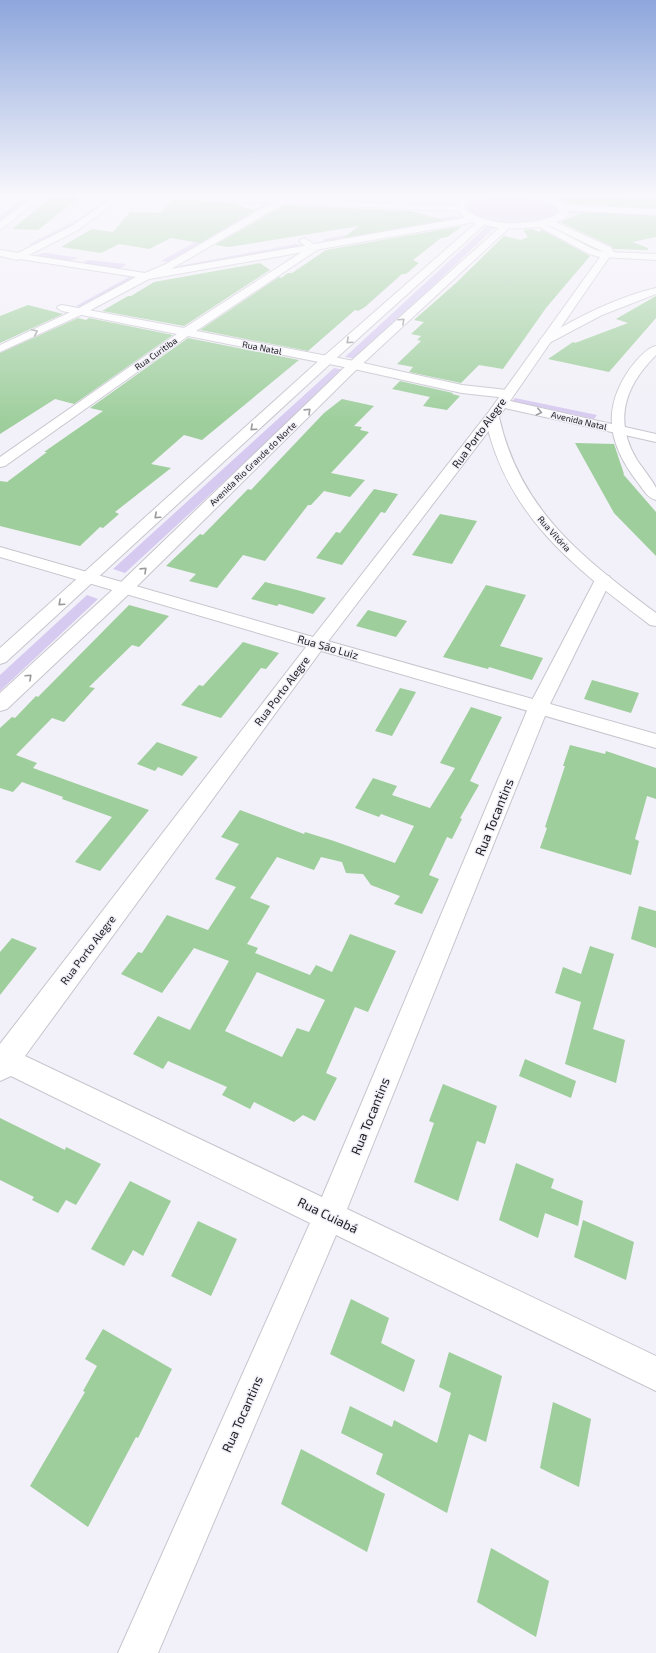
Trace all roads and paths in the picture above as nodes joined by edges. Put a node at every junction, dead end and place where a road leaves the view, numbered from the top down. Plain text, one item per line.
1 (119, 272) edge
2 (140, 272) edge
3 (144, 272) edge
4 (270, 272) edge
5 (422, 272) edge
6 (456, 272) edge
7 (594, 272) edge
8 (130, 274) junction
9 (653, 293) edge
10 (79, 312) junction
11 (185, 333) junction
12 (545, 341) junction
13 (0, 349) edge
14 (656, 349) edge
15 (327, 360) junction
16 (354, 366) junction
17 (504, 399) junction
18 (492, 417) junction
19 (617, 424) junction
20 (656, 427) edge
21 (656, 438) edge
22 (0, 463) edge
23 (656, 496) edge
24 (0, 552) edge
25 (89, 578) junction
26 (603, 580) junction
27 (125, 588) junction
28 (656, 621) edge
29 (317, 644) junction
30 (0, 658) edge
31 (0, 704) edge
32 (539, 706) junction
33 (656, 741) edge
34 (2, 1061) edge
35 (329, 1216) junction
36 (656, 1374) edge
37 (138, 1653) edge

1 - 8 street
2 - 8 street
3 - 10 street
4 - 11 street, Rua Curitiba
5 -> 15 street
16 -> 6 street, Avenida Rio Grande do Norte
7 - 12 street, Rua Porto Alegre
8 - 10 street, Rua Natal
9 - 12 street
10 - 11 street, Rua Natal
13 -> 10 street
11 - 15 street, Rua Natal
11 - 22 street, Rua Curitiba
12 - 17 street, Rua Porto Alegre
14 - 19 street
15 - 16 street, Rua Natal
15 -> 25 street
16 - 17 street, Rua Natal
27 -> 16 street, Avenida Rio Grande do Norte
17 - 18 street, Rua Porto Alegre
17 - 19 street, Avenida Natal
18 - 26 street, Rua Vitória
18 - 29 street, Rua Porto Alegre
19 - 20 street, Avenida Natal
19 - 21 street, Avenida Natal
19 - 23 street
24 - 25 street, Rua São Luiz
25 - 27 street, Rua São Luiz
25 -> 30 street
26 - 28 street, Rua Vitória
26 - 32 street, Rua Tocantins
27 - 29 street, Rua São Luiz
31 -> 27 street, Avenida Rio Grande do Norte
29 - 32 street, Rua São Luiz
29 - 34 street, Rua Porto Alegre
32 - 33 street, Rua São Luiz
32 - 35 street, Rua Tocantins
34 - 35 street, Rua Cuiabá
35 - 36 street, Rua Cuiabá
35 - 37 street, Rua Tocantins

